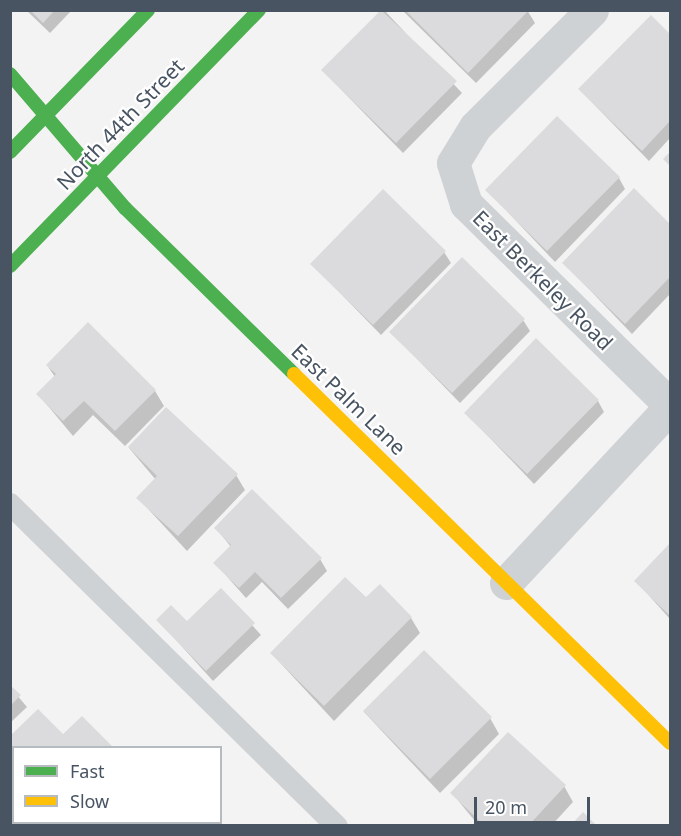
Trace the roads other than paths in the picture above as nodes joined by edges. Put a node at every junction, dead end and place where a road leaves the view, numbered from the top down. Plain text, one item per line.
1 (148, 10) edge
2 (259, 10) edge
3 (592, 10) edge
4 (10, 74) edge
5 (46, 115) junction
6 (10, 152) edge
7 (98, 175) junction
8 (10, 266) edge
9 (670, 406) edge
10 (10, 504) edge
11 (506, 582) junction
12 (670, 743) edge
13 (337, 825) edge

1 - 5 street
2 - 7 street, North 44th Street
3 - 9 street, East Berkeley Road
4 - 5 street, East Palm Lane
5 - 6 street
5 - 7 street, East Palm Lane
7 - 8 street, North 44th Street
7 - 11 street, East Palm Lane
9 - 11 street, East Berkeley Road
10 - 13 lane
11 - 12 street, East Palm Lane

